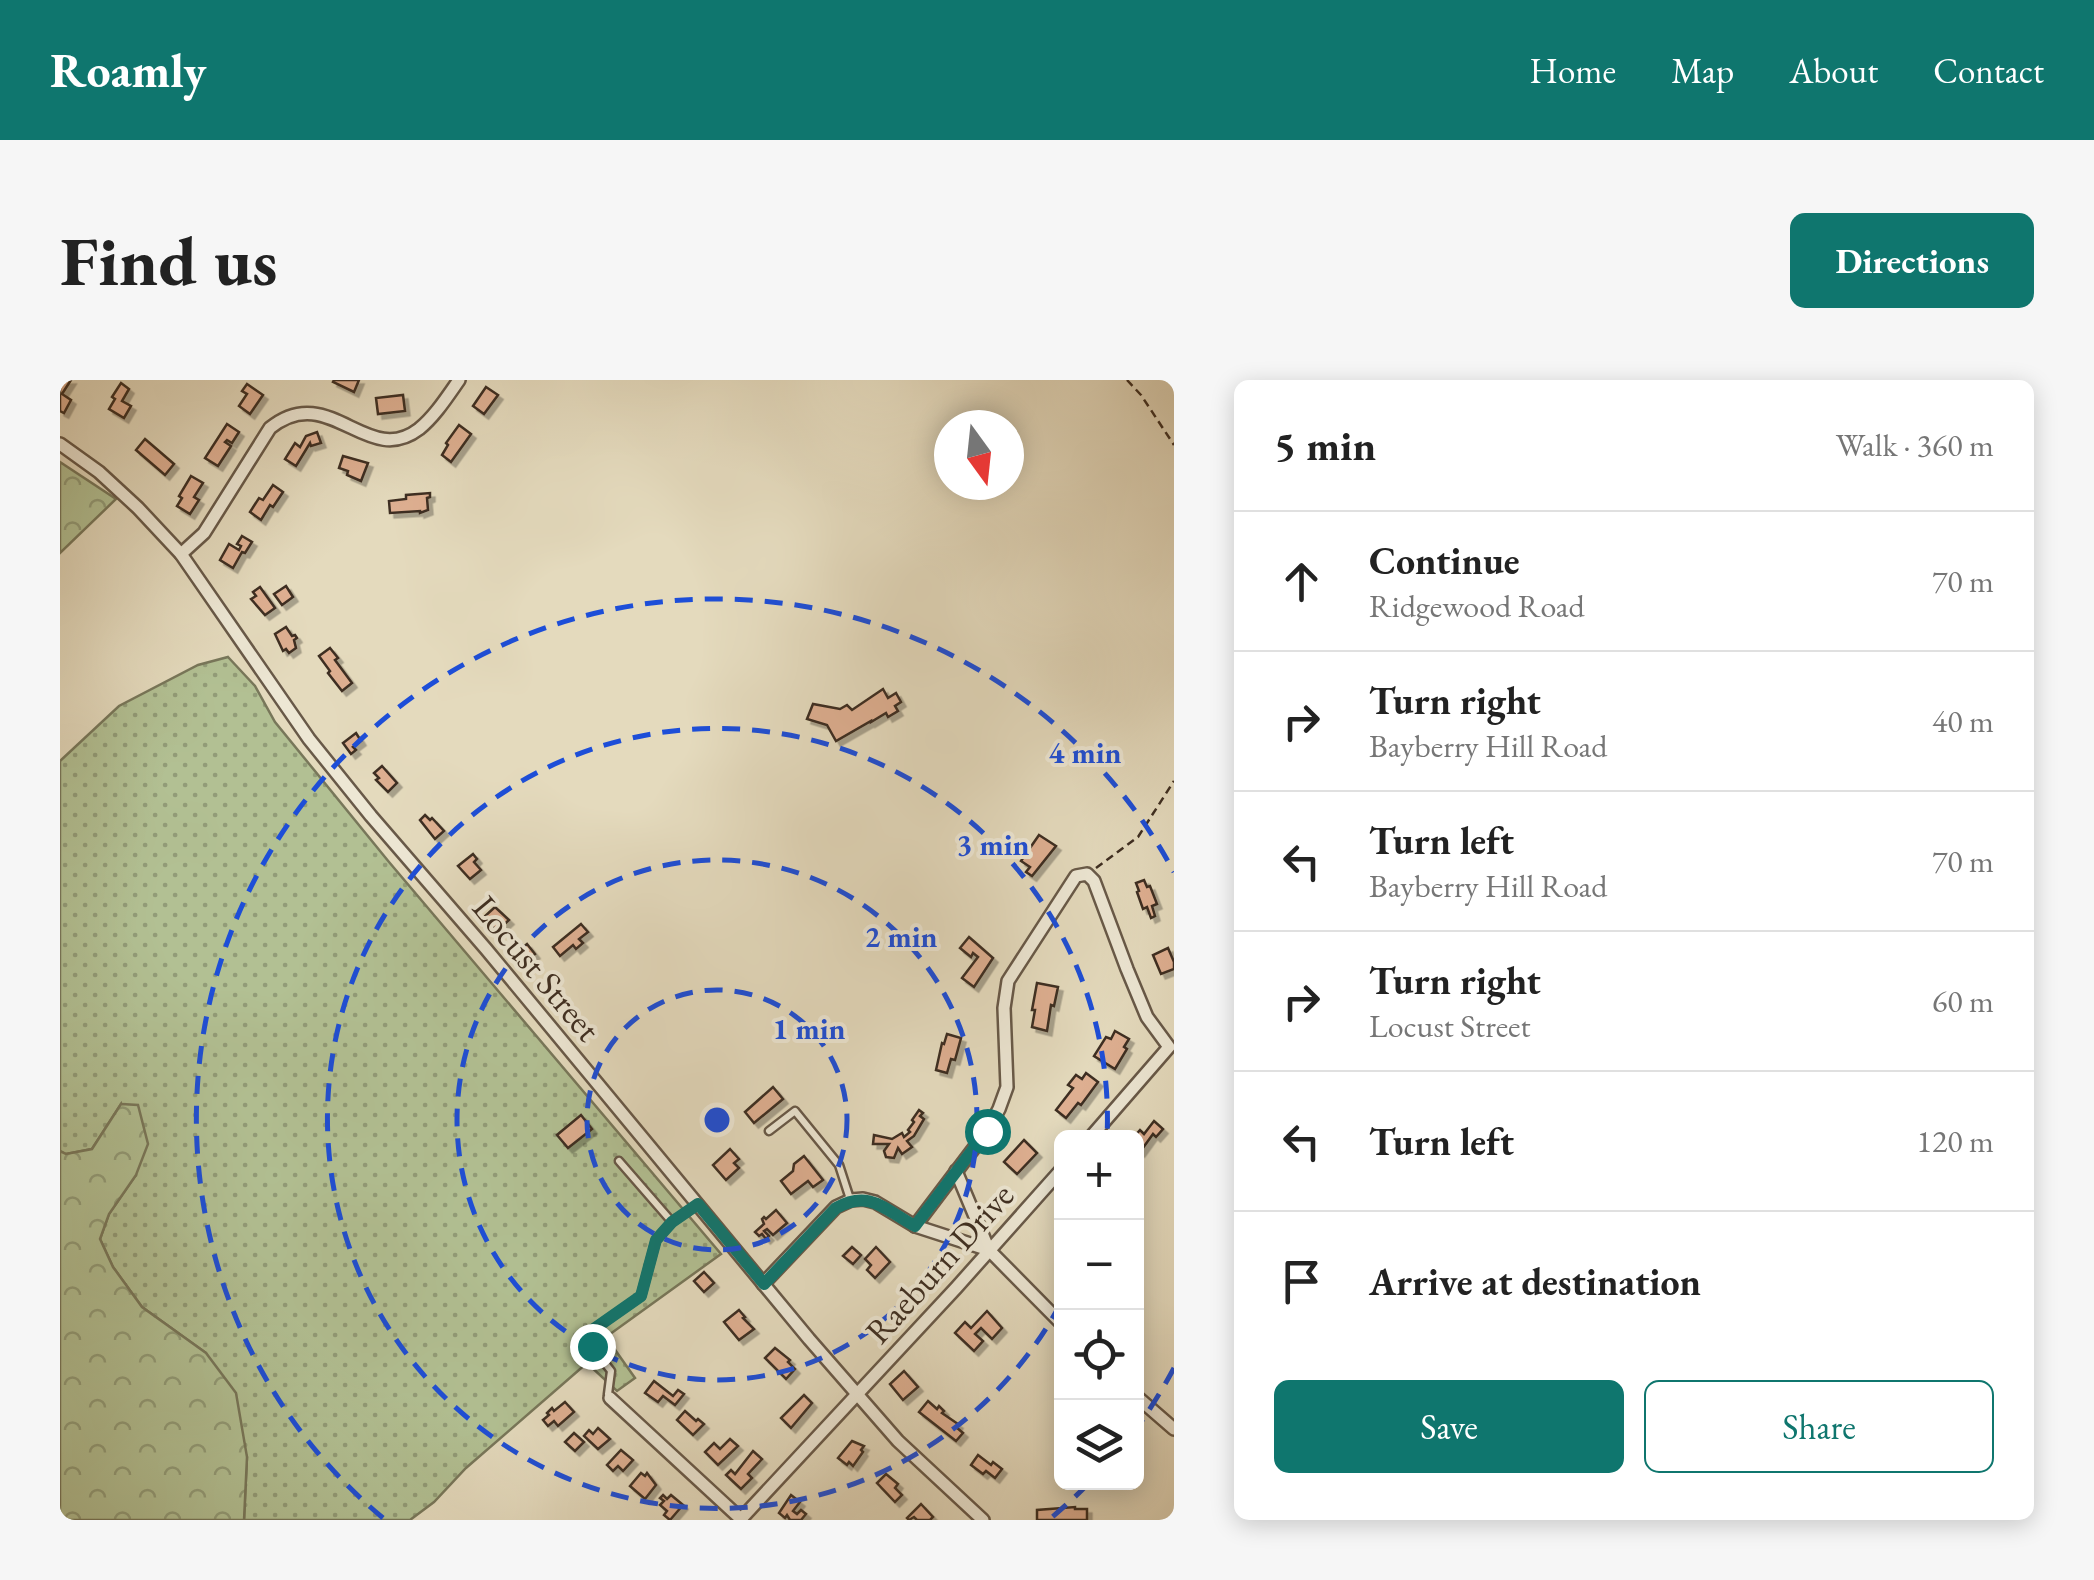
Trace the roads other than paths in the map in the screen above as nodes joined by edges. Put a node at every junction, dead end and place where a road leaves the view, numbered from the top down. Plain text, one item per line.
1 (459, 380) edge
2 (60, 444) edge
3 (181, 554) junction
4 (1097, 1130) edge
5 (769, 1131) dead end
6 (619, 1160) dead end
7 (956, 1171) junction
8 (1054, 1179) edge
9 (850, 1200) junction
10 (698, 1204) junction
11 (672, 1222) junction
12 (915, 1226) junction
13 (989, 1250) junction
14 (764, 1284) junction
15 (1054, 1316) edge
16 (856, 1394) junction
17 (610, 1398) joint
18 (1141, 1400) edge
19 (1174, 1429) edge
20 (742, 1519) edge
21 (982, 1520) edge

1 - 3 street
2 - 3 street, Locust Street
3 - 10 street, Locust Street
4 - 7 street
5 - 9 lane
6 - 11 lane
7 - 12 street
7 - 13 street
8 - 13 street, Raeburn Drive
9 - 12 street
9 - 14 street
10 - 11 lane
10 - 14 street, Locust Street
11 - 17 lane
12 - 13 street
13 - 15 street
13 - 16 street, Raeburn Drive
14 - 16 street, Locust Street
16 - 20 street, Raeburn Drive
16 - 21 street, Locust Street
17 - 20 street
18 - 19 street

